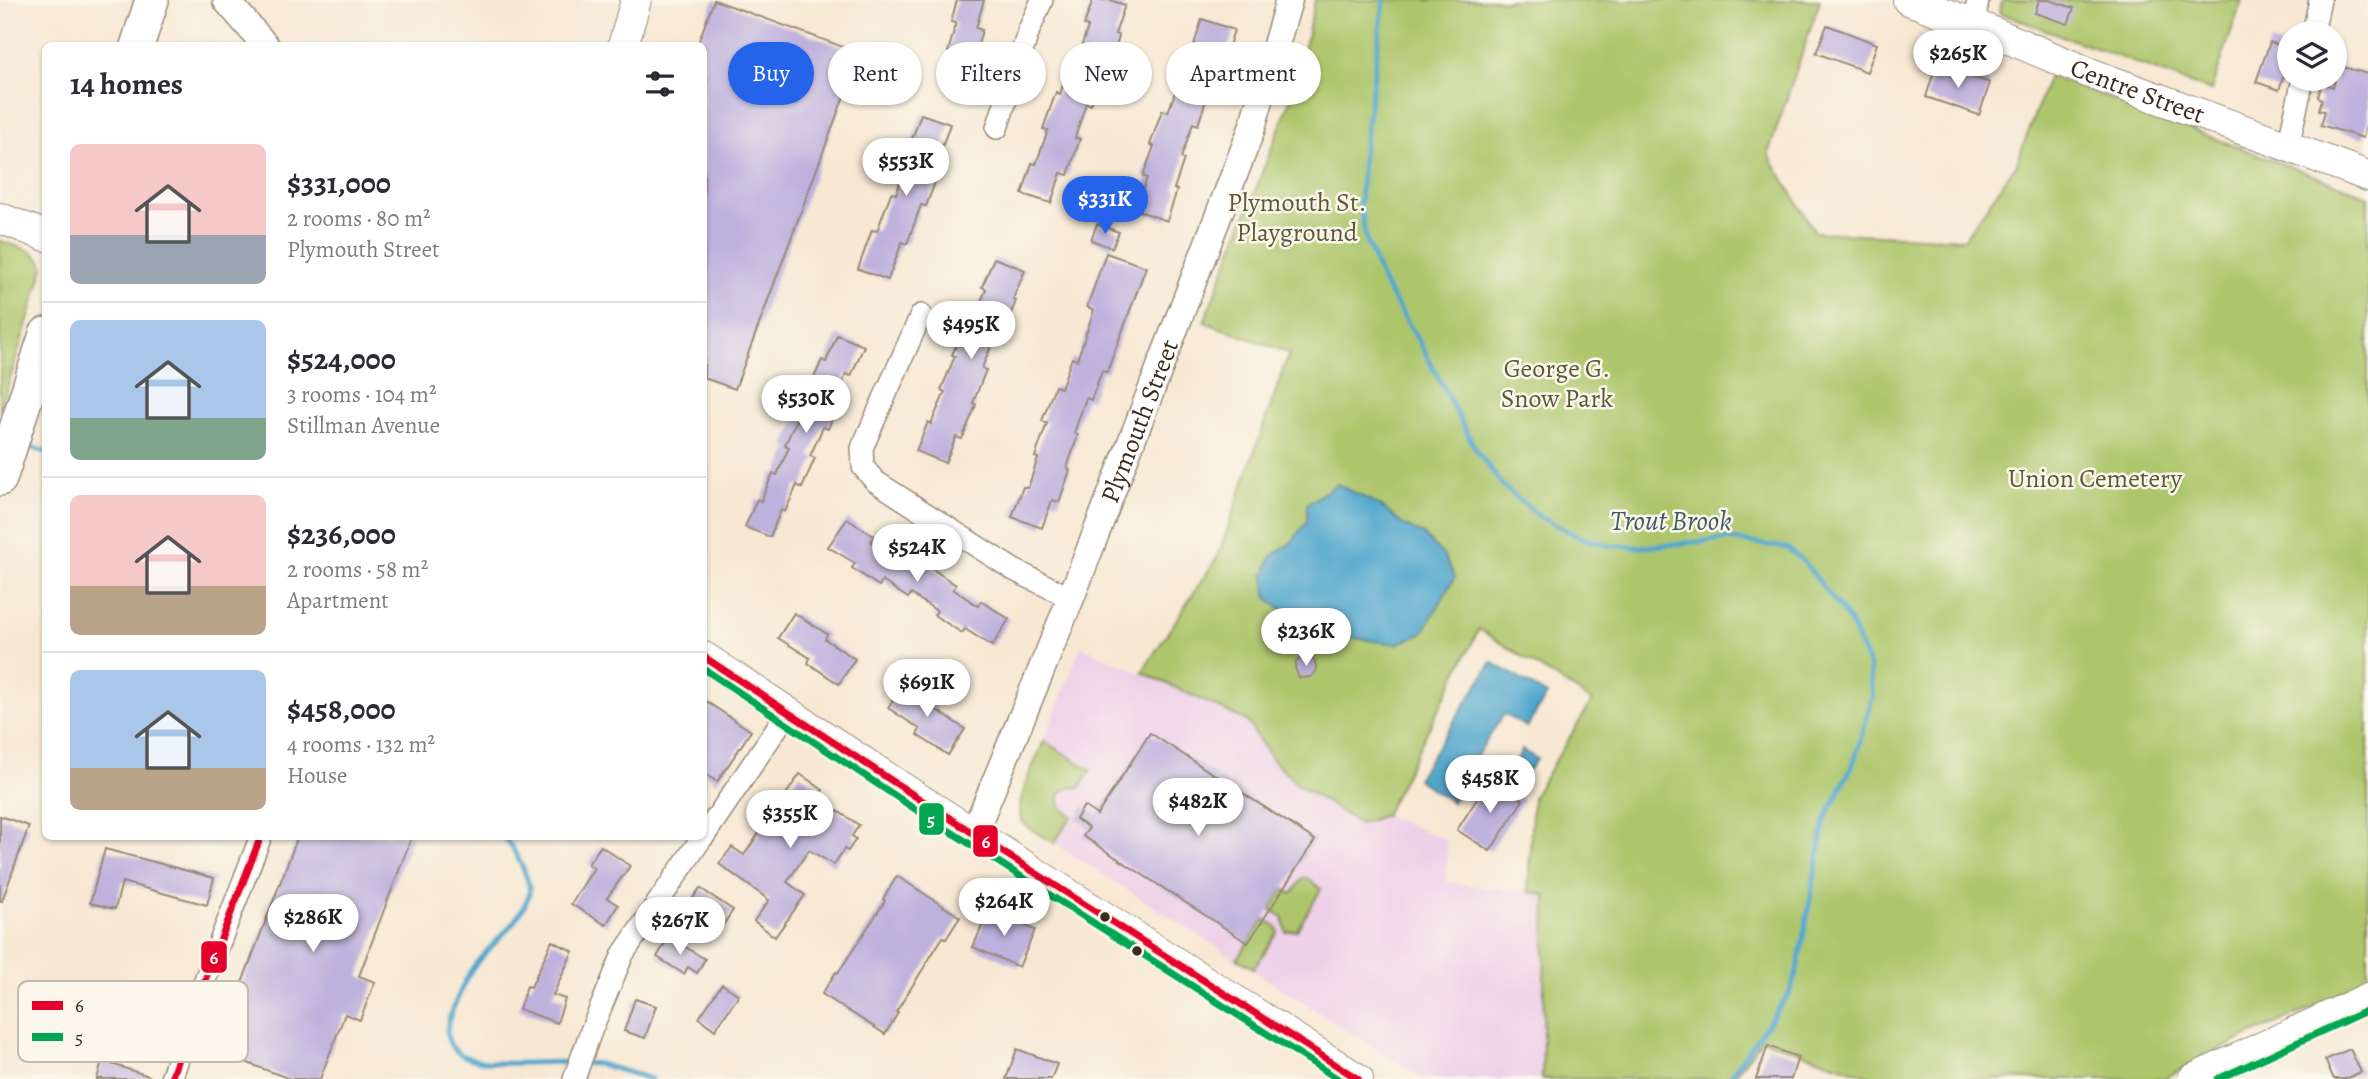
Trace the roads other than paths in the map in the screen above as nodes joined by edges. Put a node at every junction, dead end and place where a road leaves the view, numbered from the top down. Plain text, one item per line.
1 (152, 0) edge
2 (226, 0) edge
3 (636, 0) edge
4 (1042, 0) edge
5 (1289, 0) edge
6 (1908, 0) edge
7 (2320, 0) edge
8 (1976, 12) edge
9 (2316, 21) edge
10 (138, 42) edge
11 (263, 42) edge
12 (624, 42) edge
13 (2300, 91) edge
14 (997, 128) dead end
15 (2288, 146) junction
16 (2368, 176) edge
17 (0, 218) edge
18 (42, 234) edge
19 (921, 315) dead end
20 (42, 347) edge
21 (8, 453) edge
22 (1071, 598) junction
23 (707, 659) edge
24 (787, 712) junction
25 (707, 830) edge
26 (974, 834) junction
27 (259, 840) edge
28 (700, 840) edge
29 (205, 981) edge
30 (2368, 998) edge
31 (177, 1062) edge
32 (171, 1079) edge
33 (574, 1079) edge
34 (1358, 1079) edge
35 (2193, 1079) edge

1 - 10 main road
2 - 11 street
3 - 12 main road
4 - 14 street
5 - 22 street, Plymouth Street
6 - 8 main road, Centre Street
7 - 9 street
8 - 15 main road, Centre Street
13 - 15 street
15 - 16 main road, Centre Street
17 - 18 main road
19 - 22 street
20 - 21 main road
22 - 26 street, Plymouth Street
23 - 24 main road
24 - 25 street
24 - 26 main road
26 - 34 main road
27 - 29 street
28 - 33 street
30 - 35 main road
31 - 32 street

